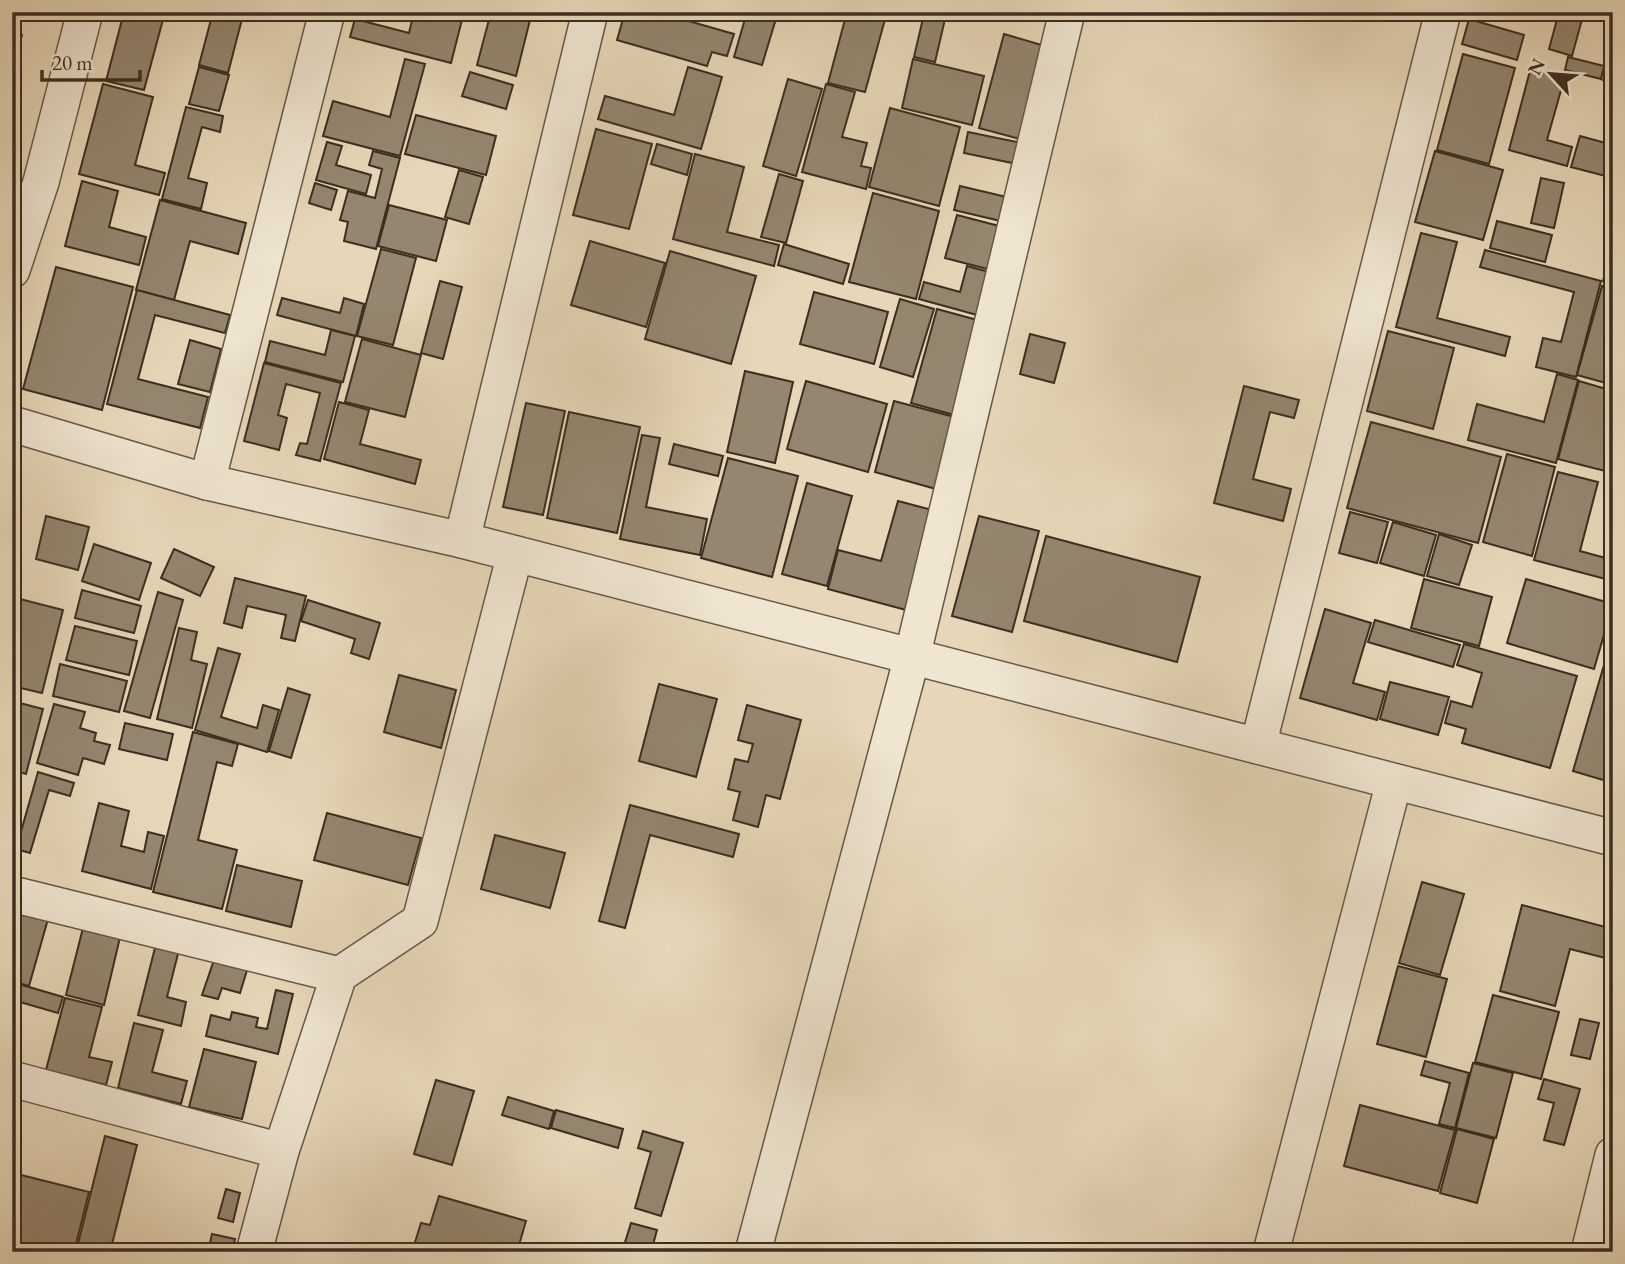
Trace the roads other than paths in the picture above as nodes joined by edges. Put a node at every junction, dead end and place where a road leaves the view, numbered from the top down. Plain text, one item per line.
1 (85, 12) edge
2 (327, 12) edge
3 (590, 12) edge
4 (1067, 12) edge
5 (1443, 12) edge
6 (27, 178) edge
7 (12, 270) edge
8 (12, 424) edge
9 (207, 482) junction
10 (462, 540) junction
11 (515, 554) junction
12 (912, 657) junction
13 (1258, 746) junction
14 (1394, 782) junction
15 (1613, 838) edge
16 (12, 894) edge
17 (339, 975) junction
18 (12, 1079) edge
19 (282, 1151) junction
20 (1613, 1155) edge
21 (254, 1252) edge
22 (753, 1252) edge
23 (1271, 1252) edge
24 (1589, 1252) edge

1 - 6 street
2 - 9 street
3 - 10 street
4 - 12 street
5 - 13 street
6 - 7 street
8 - 9 street
9 - 10 street
10 - 11 street
11 - 12 street
11 - 17 street
12 - 13 street
12 - 22 street
13 - 14 street
14 - 15 street
14 - 23 street
16 - 17 street
17 - 19 street
18 - 19 street
19 - 21 street
20 - 24 street

